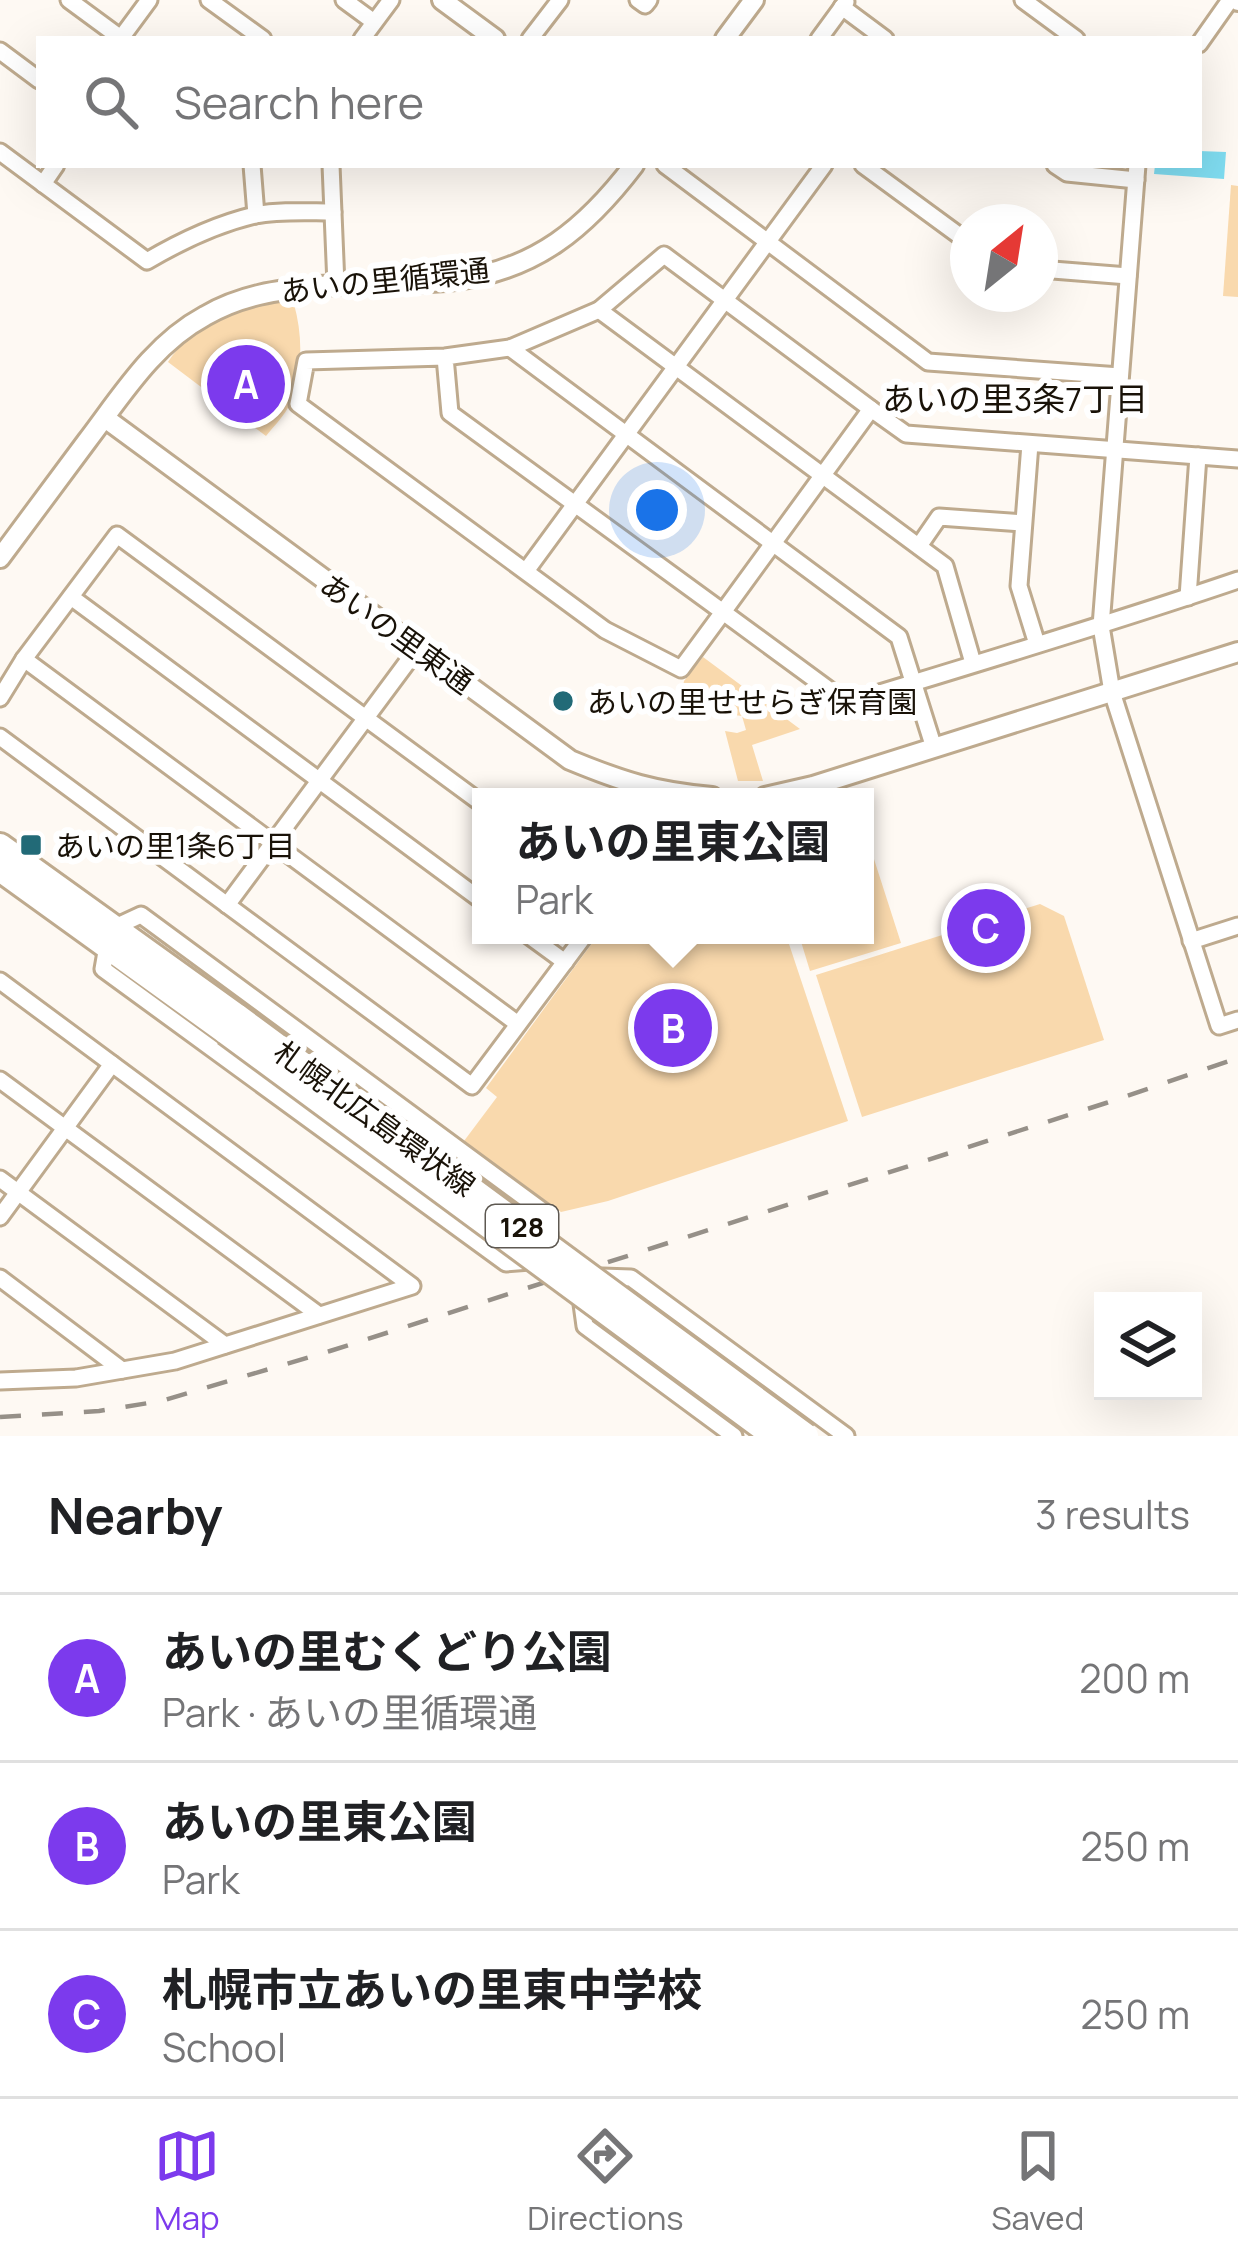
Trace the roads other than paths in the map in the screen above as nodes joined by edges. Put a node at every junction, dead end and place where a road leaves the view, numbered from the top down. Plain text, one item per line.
1 (70, 0) edge
2 (149, 0) edge
3 (209, 0) edge
4 (344, 0) edge
5 (391, 0) edge
6 (442, 0) edge
7 (560, 0) edge
8 (638, 0) edge
9 (649, 0) edge
10 (754, 0) edge
11 (1023, 0) edge
12 (1235, 0) edge
13 (845, 4) edge
14 (374, 22) junction
15 (119, 36) edge
16 (123, 36) edge
17 (259, 36) edge
18 (364, 36) edge
19 (491, 36) edge
20 (532, 36) edge
21 (727, 36) edge
22 (821, 36) edge
23 (882, 36) edge
24 (1072, 36) edge
25 (1202, 40) edge
26 (0, 51) edge
27 (36, 78) edge
28 (0, 152) edge
29 (54, 168) edge
30 (252, 168) edge
31 (332, 168) edge
32 (631, 168) edge
33 (669, 168) edge
34 (822, 168) edge
35 (867, 168) edge
36 (1059, 168) edge
37 (1137, 173) edge
38 (43, 184) junction
39 (333, 212) junction
40 (256, 215) junction
41 (950, 229) edge
42 (767, 241) junction
43 (1058, 270) edge
44 (1128, 276) junction
45 (336, 285) junction
46 (725, 300) junction
47 (598, 310) junction
48 (510, 348) junction
49 (445, 357) junction
50 (675, 369) junction
51 (1120, 376) junction
52 (871, 410) junction
53 (105, 418) junction
54 (625, 436) junction
55 (1030, 444) junction
56 (1114, 448) junction
57 (1198, 456) junction
58 (1238, 459) edge
59 (823, 477) junction
60 (576, 503) junction
61 (1023, 523) junction
62 (773, 545) junction
63 (919, 546) junction
64 (0, 558) edge
65 (526, 571) junction
66 (1238, 580) edge
67 (71, 597) junction
68 (1188, 598) junction
69 (723, 612) junction
70 (1101, 626) junction
71 (1037, 644) junction
72 (418, 649) junction
73 (1238, 652) edge
74 (24, 659) junction
75 (973, 663) junction
76 (912, 683) junction
77 (1112, 692) junction
78 (0, 698) edge
79 (364, 717) junction
80 (0, 737) edge
81 (934, 748) junction
82 (318, 779) junction
83 (638, 788) edge
84 (804, 788) edge
85 (472, 796) edge
86 (273, 843) junction
87 (0, 846) edge
88 (0, 869) edge
89 (472, 893) edge
90 (227, 905) junction
91 (1238, 926) edge
92 (110, 937) junction
93 (1191, 941) junction
94 (540, 944) edge
95 (578, 944) edge
96 (565, 962) junction
97 (0, 981) edge
98 (1238, 1020) edge
99 (232, 1024) junction
100 (518, 1024) junction
101 (112, 1064) junction
102 (0, 1080) edge
103 (65, 1127) junction
104 (0, 1179) edge
105 (18, 1192) junction
106 (0, 1216) edge
107 (0, 1278) edge
108 (319, 1315) junction
109 (225, 1345) junction
110 (736, 1356) junction
111 (122, 1370) junction
112 (0, 1381) edge
113 (698, 1410) junction
114 (734, 1436) edge
115 (774, 1436) edge
116 (806, 1436) edge
117 (846, 1436) edge

1 - 15 street
2 - 16 street
3 - 17 street
4 - 14 street
5 - 14 street
6 - 19 street
7 - 20 street
8 - 9 street
10 - 21 street
11 - 24 street
12 - 25 street
13 - 22 street
13 - 23 street
14 - 18 street
26 - 27 street
28 - 38 street
29 - 38 street
30 - 40 street
31 - 39 street
32 - 45 street, あいの里循環通
33 - 42 street
34 - 42 street
35 - 41 street
36 - 37 street
37 - 44 street
38 - 40 street
39 - 40 street
39 - 45 street
42 - 46 street
42 - 51 street
43 - 44 street
44 - 51 street
45 - 53 street, あいの里循環通
46 - 47 street
46 - 50 street
46 - 52 street
47 - 48 street
47 - 50 street
48 - 49 street
48 - 54 street
49 - 60 street
49 - 65 street
50 - 54 street
50 - 59 street
51 - 56 street
52 - 55 street
52 - 59 street
53 - 64 street, あいの里循環通
53 - 72 street, あいの里東通
54 - 60 street
54 - 62 street
55 - 56 street
55 - 61 street
56 - 57 street
56 - 70 street
57 - 58 street
57 - 68 street
59 - 62 street
59 - 63 street
60 - 65 street
60 - 69 street
61 - 63 street
61 - 71 street
62 - 69 street
62 - 76 street
63 - 75 street
65 - 69 street
66 - 68 street
67 - 74 street
67 - 79 street
67 - 82 street
68 - 70 street
69 - 76 street
70 - 71 street
70 - 77 street
71 - 75 street
72 - 79 street
72 - 83 street, あいの里東通
73 - 77 street
74 - 78 street
74 - 86 street
75 - 76 street
76 - 81 street
77 - 81 street
77 - 93 street
79 - 82 street
79 - 85 street
80 - 90 street
81 - 84 street
82 - 86 street
82 - 89 street
86 - 90 street
86 - 100 street
87 - 92 main road, 札幌北広島環状線 / 128
88 - 92 main road, 札幌北広島環状線 / 128
90 - 100 street
91 - 93 street
92 - 92 street
92 - 99 main road, 札幌北広島環状線 / 128
93 - 98 street
94 - 96 street
95 - 96 street
96 - 100 street
97 - 101 street
99 - 115 main road, 札幌北広島環状線 / 128, bridge
99 - 116 main road, 札幌北広島環状線 / 128, bridge
101 - 103 street
101 - 108 street
102 - 103 street
103 - 105 street
103 - 108 street
104 - 105 street
105 - 106 street
105 - 109 street
107 - 111 street
108 - 109 street
109 - 111 street
110 - 113 street
110 - 113 street
110 - 117 street
111 - 112 street
113 - 114 street

